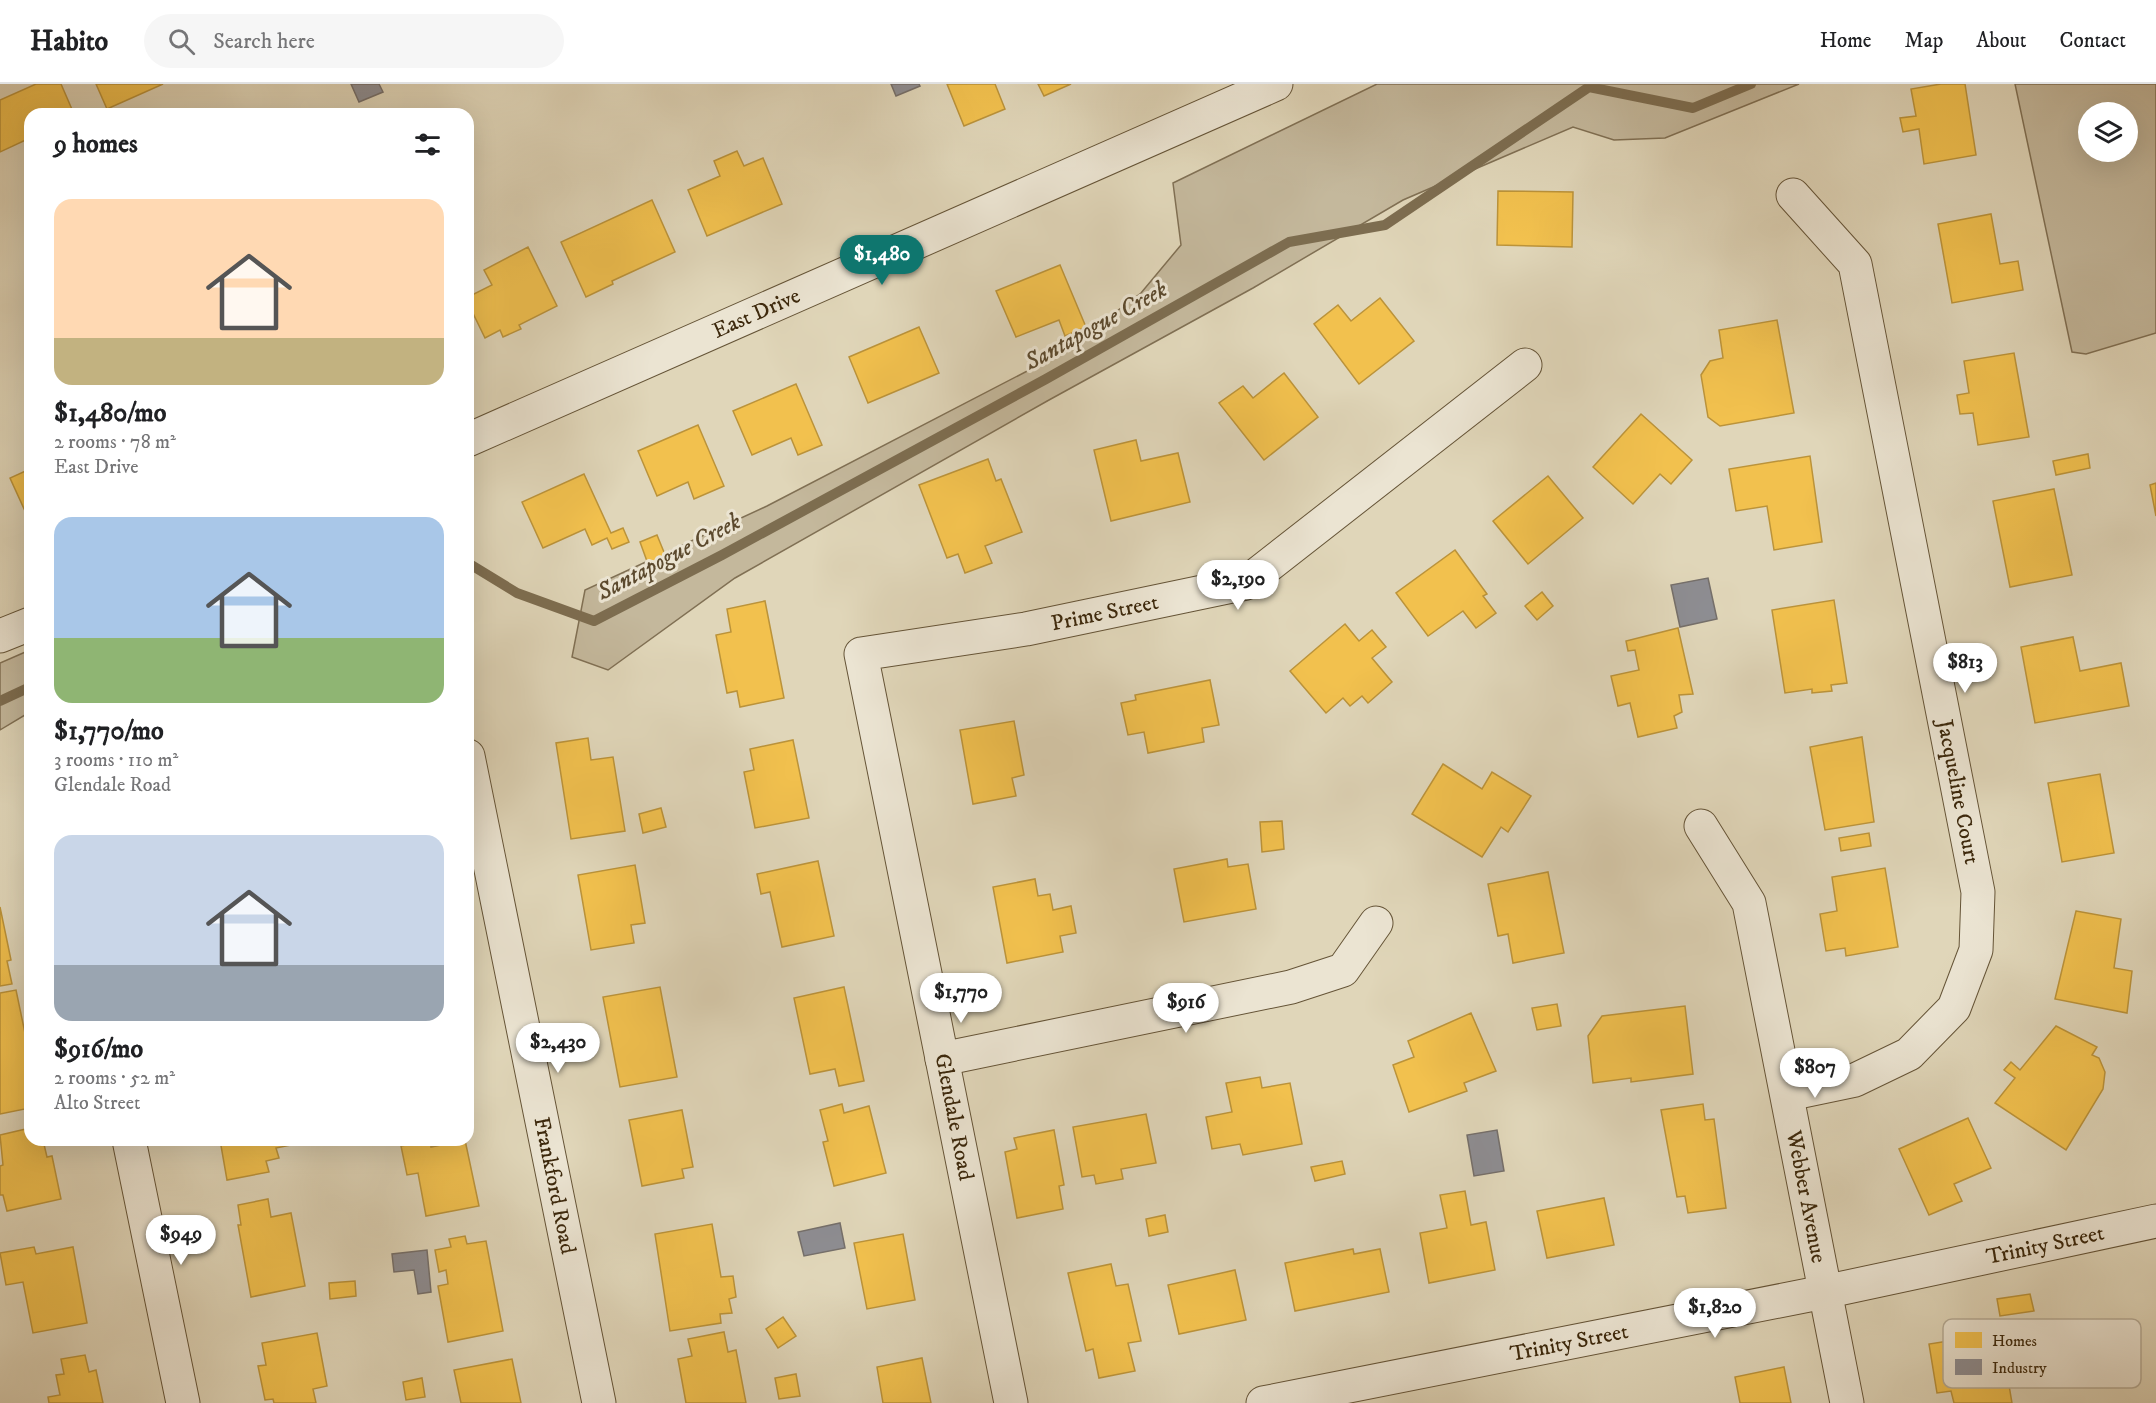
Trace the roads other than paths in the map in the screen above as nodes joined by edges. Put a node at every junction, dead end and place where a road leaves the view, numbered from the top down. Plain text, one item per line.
1 (1276, 84) edge
2 (1793, 195) dead end
3 (1525, 365) dead end
4 (474, 437) edge
5 (24, 626) edge
6 (0, 636) edge
7 (861, 654) joint
8 (474, 786) edge
9 (1701, 826) dead end
10 (1376, 923) dead end
11 (942, 1059) junction
12 (1788, 1094) junction
13 (130, 1146) edge
14 (2156, 1221) edge
15 (1824, 1292) junction
16 (183, 1403) edge
17 (599, 1403) edge
18 (1011, 1403) edge
19 (1263, 1403) edge
20 (1847, 1403) edge

1 - 4 street, East Drive
2 - 12 street, Jacqueline Court
3 - 7 street, Prime Street
5 - 6 street
7 - 11 street, Glendale Road
8 - 17 street, Frankford Road
9 - 12 street, Webber Avenue
10 - 11 street
11 - 18 street, Glendale Road
12 - 15 street, Webber Avenue
13 - 16 street
14 - 15 street, Trinity Street
15 - 19 street, Trinity Street
15 - 20 street, Webber Avenue

